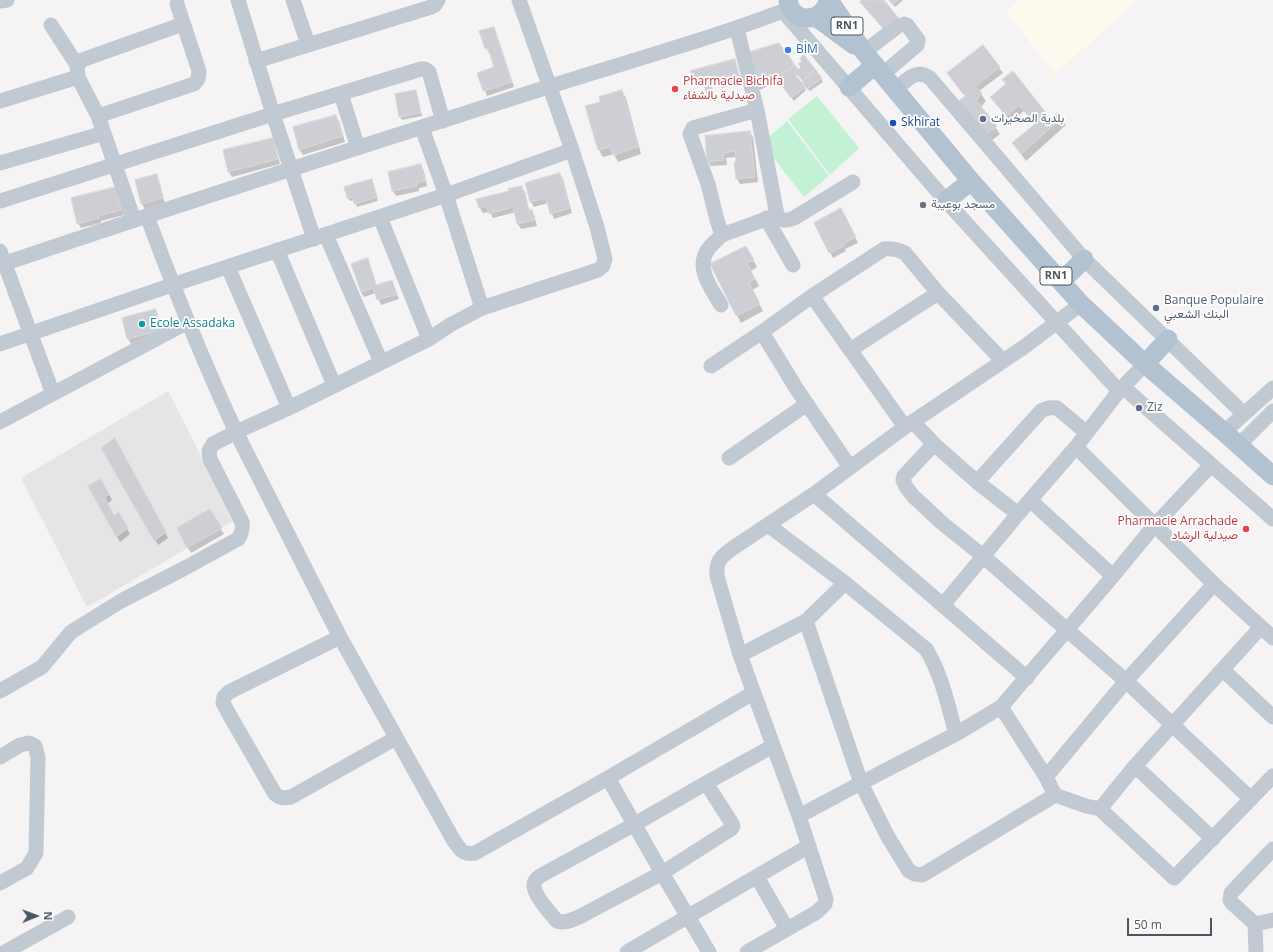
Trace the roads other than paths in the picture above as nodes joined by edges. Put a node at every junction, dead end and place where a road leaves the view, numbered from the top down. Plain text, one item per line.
1 (7, 0) edge
2 (238, 0) edge
3 (293, 0) edge
4 (438, 0) edge
5 (519, 0) edge
6 (829, 0) edge
7 (0, 1) edge
8 (177, 4) dead end
9 (787, 6) edge
10 (816, 17) junction
11 (51, 24) dead end
12 (183, 24) junction
13 (737, 29) junction
14 (308, 44) junction
15 (256, 61) junction
16 (874, 64) junction
17 (77, 71) junction
18 (549, 87) junction
19 (849, 87) junction
20 (896, 89) junction
21 (341, 94) junction
22 (0, 100) edge
23 (757, 110) junction
24 (273, 114) junction
25 (98, 116) junction
26 (444, 121) junction
27 (422, 128) junction
28 (104, 133) junction
29 (358, 148) junction
30 (572, 150) junction
31 (0, 163) edge
32 (115, 165) junction
33 (291, 169) junction
34 (972, 181) junction
35 (853, 182) dead end
36 (446, 196) junction
37 (0, 201) edge
38 (946, 201) junction
39 (380, 217) junction
40 (771, 217) junction
41 (140, 218) junction
42 (722, 235) junction
43 (320, 237) junction
44 (277, 250) junction
45 (2, 259) edge
46 (1084, 259) junction
47 (793, 265) dead end
48 (228, 267) junction
49 (1061, 282) junction
50 (172, 285) junction
51 (938, 293) junction
52 (812, 296) junction
53 (721, 304) dead end
54 (1081, 304) junction
55 (482, 308) junction
56 (188, 322) junction
57 (1057, 323) junction
58 (762, 332) junction
59 (31, 333) junction
60 (429, 339) junction
61 (1168, 339) junction
62 (0, 344) edge
63 (850, 350) junction
64 (1003, 361) junction
65 (381, 362) junction
66 (1145, 364) junction
67 (711, 366) dead end
68 (334, 385) junction
69 (1273, 388) edge
70 (1121, 389) junction
71 (53, 394) junction
72 (807, 404) junction
73 (289, 408) junction
74 (1273, 411) edge
75 (1244, 414) junction
76 (0, 422) edge
77 (909, 425) junction
78 (236, 432) junction
79 (1224, 432) junction
80 (1087, 433) junction
81 (934, 444) junction
82 (1239, 445) junction
83 (1076, 447) junction
84 (729, 458) dead end
85 (1211, 465) junction
86 (849, 466) junction
87 (1273, 476) edge
88 (978, 482) junction
89 (814, 494) junction
90 (1030, 500) junction
91 (1018, 514) junction
92 (1273, 519) edge
93 (768, 524) junction
94 (1154, 526) junction
95 (984, 556) junction
96 (1113, 576) junction
97 (845, 583) junction
98 (1214, 584) junction
99 (943, 605) junction
100 (806, 621) junction
101 (1261, 627) junction
102 (1067, 630) junction
103 (340, 637) junction
104 (1273, 638) edge
105 (740, 655) junction
106 (1223, 670) junction
107 (1027, 678) junction
108 (1126, 681) junction
109 (0, 691) edge
110 (753, 693) junction
111 (1001, 707) junction
112 (1273, 717) edge
113 (1172, 725) junction
114 (956, 734) junction
115 (396, 738) junction
116 (773, 746) junction
117 (0, 757) edge
118 (1135, 766) junction
119 (1273, 776) edge
120 (1046, 777) junction
121 (608, 778) junction
122 (706, 783) junction
123 (861, 783) junction
124 (1055, 795) junction
125 (1251, 800) junction
126 (1100, 809) junction
127 (799, 816) junction
128 (635, 824) junction
129 (1213, 838) junction
130 (810, 846) junction
131 (1272, 853) edge
132 (662, 873) junction
133 (757, 877) junction
134 (0, 883) edge
135 (688, 917) junction
136 (68, 918) dead end
137 (1273, 920) edge
138 (1255, 924) junction
139 (787, 929) junction
140 (5, 952) edge
141 (627, 952) edge
142 (709, 952) edge
143 (747, 952) edge
144 (1256, 952) edge

1 - 7 street
2 - 15 street
3 - 14 street
4 - 14 street
5 - 18 street
6 - 10 main road, RN1
6 - 16 main road, RN1
8 - 12 street
9 - 10 main road, RN1
9 - 13 street
9 - 19 street
10 - 16 main road, RN1
11 - 17 street
12 - 17 street
12 - 25 street
13 - 18 street
13 - 23 street
14 - 15 street
15 - 24 street
16 - 19 main road
16 - 20 main road, RN1
17 - 22 street
17 - 25 street
18 - 26 street
18 - 30 street
19 - 38 street
20 - 34 main road, RN1
20 - 46 street
21 - 24 street
21 - 26 street
21 - 29 street
23 - 40 street
23 - 42 street
24 - 32 street
24 - 33 street
25 - 28 street
26 - 27 street
27 - 29 street
27 - 36 street
28 - 31 street
28 - 32 street
29 - 33 street
30 - 36 street
30 - 55 street
32 - 37 street
32 - 41 street
33 - 41 street
33 - 43 street
34 - 38 main road
34 - 49 main road, RN1
35 - 40 street
36 - 39 street
36 - 55 street
38 - 57 street
39 - 43 street
39 - 60 street
40 - 42 street
40 - 47 street
41 - 45 street
41 - 50 street
42 - 53 street
43 - 44 street
43 - 65 street
44 - 48 street
44 - 68 street
45 - 59 street
46 - 49 main road
46 - 61 street
48 - 50 street
48 - 73 street
49 - 54 main road, RN1
50 - 56 street
50 - 59 street
51 - 52 street
51 - 63 street
51 - 64 street
52 - 58 street
52 - 63 street
54 - 57 street
54 - 66 main road, RN1
55 - 60 street
56 - 71 street
56 - 78 street
57 - 64 street
57 - 70 street
58 - 67 street
58 - 72 street
59 - 62 street
59 - 71 street
60 - 65 street
61 - 66 main road
61 - 75 street
63 - 77 street
64 - 77 street
65 - 68 street
66 - 70 street
66 - 79 main road, RN1
68 - 73 street
69 - 75 street
70 - 80 street
70 - 85 street
71 - 76 street
72 - 84 street
72 - 86 street
73 - 78 street
74 - 82 street
75 - 79 street
77 - 81 street
77 - 86 street
78 - 103 street
78 - 109 street
79 - 82 main road, RN1
80 - 83 street
80 - 88 street
81 - 88 street
81 - 95 street
82 - 87 main road, RN1
83 - 90 street
83 - 94 street
85 - 92 street
85 - 94 street
86 - 89 street
88 - 91 street
89 - 93 street
89 - 99 street
90 - 91 street
90 - 96 street
91 - 95 street
93 - 97 street
93 - 105 street
94 - 96 street
94 - 98 street
95 - 99 street
95 - 102 street
96 - 102 street
97 - 100 street
97 - 114 street
98 - 101 street
98 - 108 street
99 - 107 street
100 - 105 street
100 - 123 street
101 - 104 street
101 - 106 street
102 - 107 street
102 - 108 street
103 - 115 street
103 - 115 street
105 - 110 street
106 - 112 street
106 - 113 street
107 - 111 street
108 - 113 street
108 - 120 street
110 - 116 street
110 - 121 street
111 - 114 street
111 - 120 street
113 - 118 street
113 - 125 street
114 - 123 street
115 - 121 street
116 - 122 street
116 - 127 street
117 - 134 street
118 - 126 street
118 - 129 street
119 - 125 street
120 - 124 street
121 - 128 street
122 - 128 street
122 - 132 street
123 - 124 street
123 - 127 street
124 - 126 street
125 - 129 street
126 - 129 street
127 - 130 street
128 - 132 street
128 - 132 street
130 - 133 street
130 - 139 street
131 - 138 street
132 - 135 street
133 - 135 street
133 - 139 street
135 - 141 street
135 - 142 street
136 - 140 street
137 - 138 street
138 - 144 street
139 - 143 street

